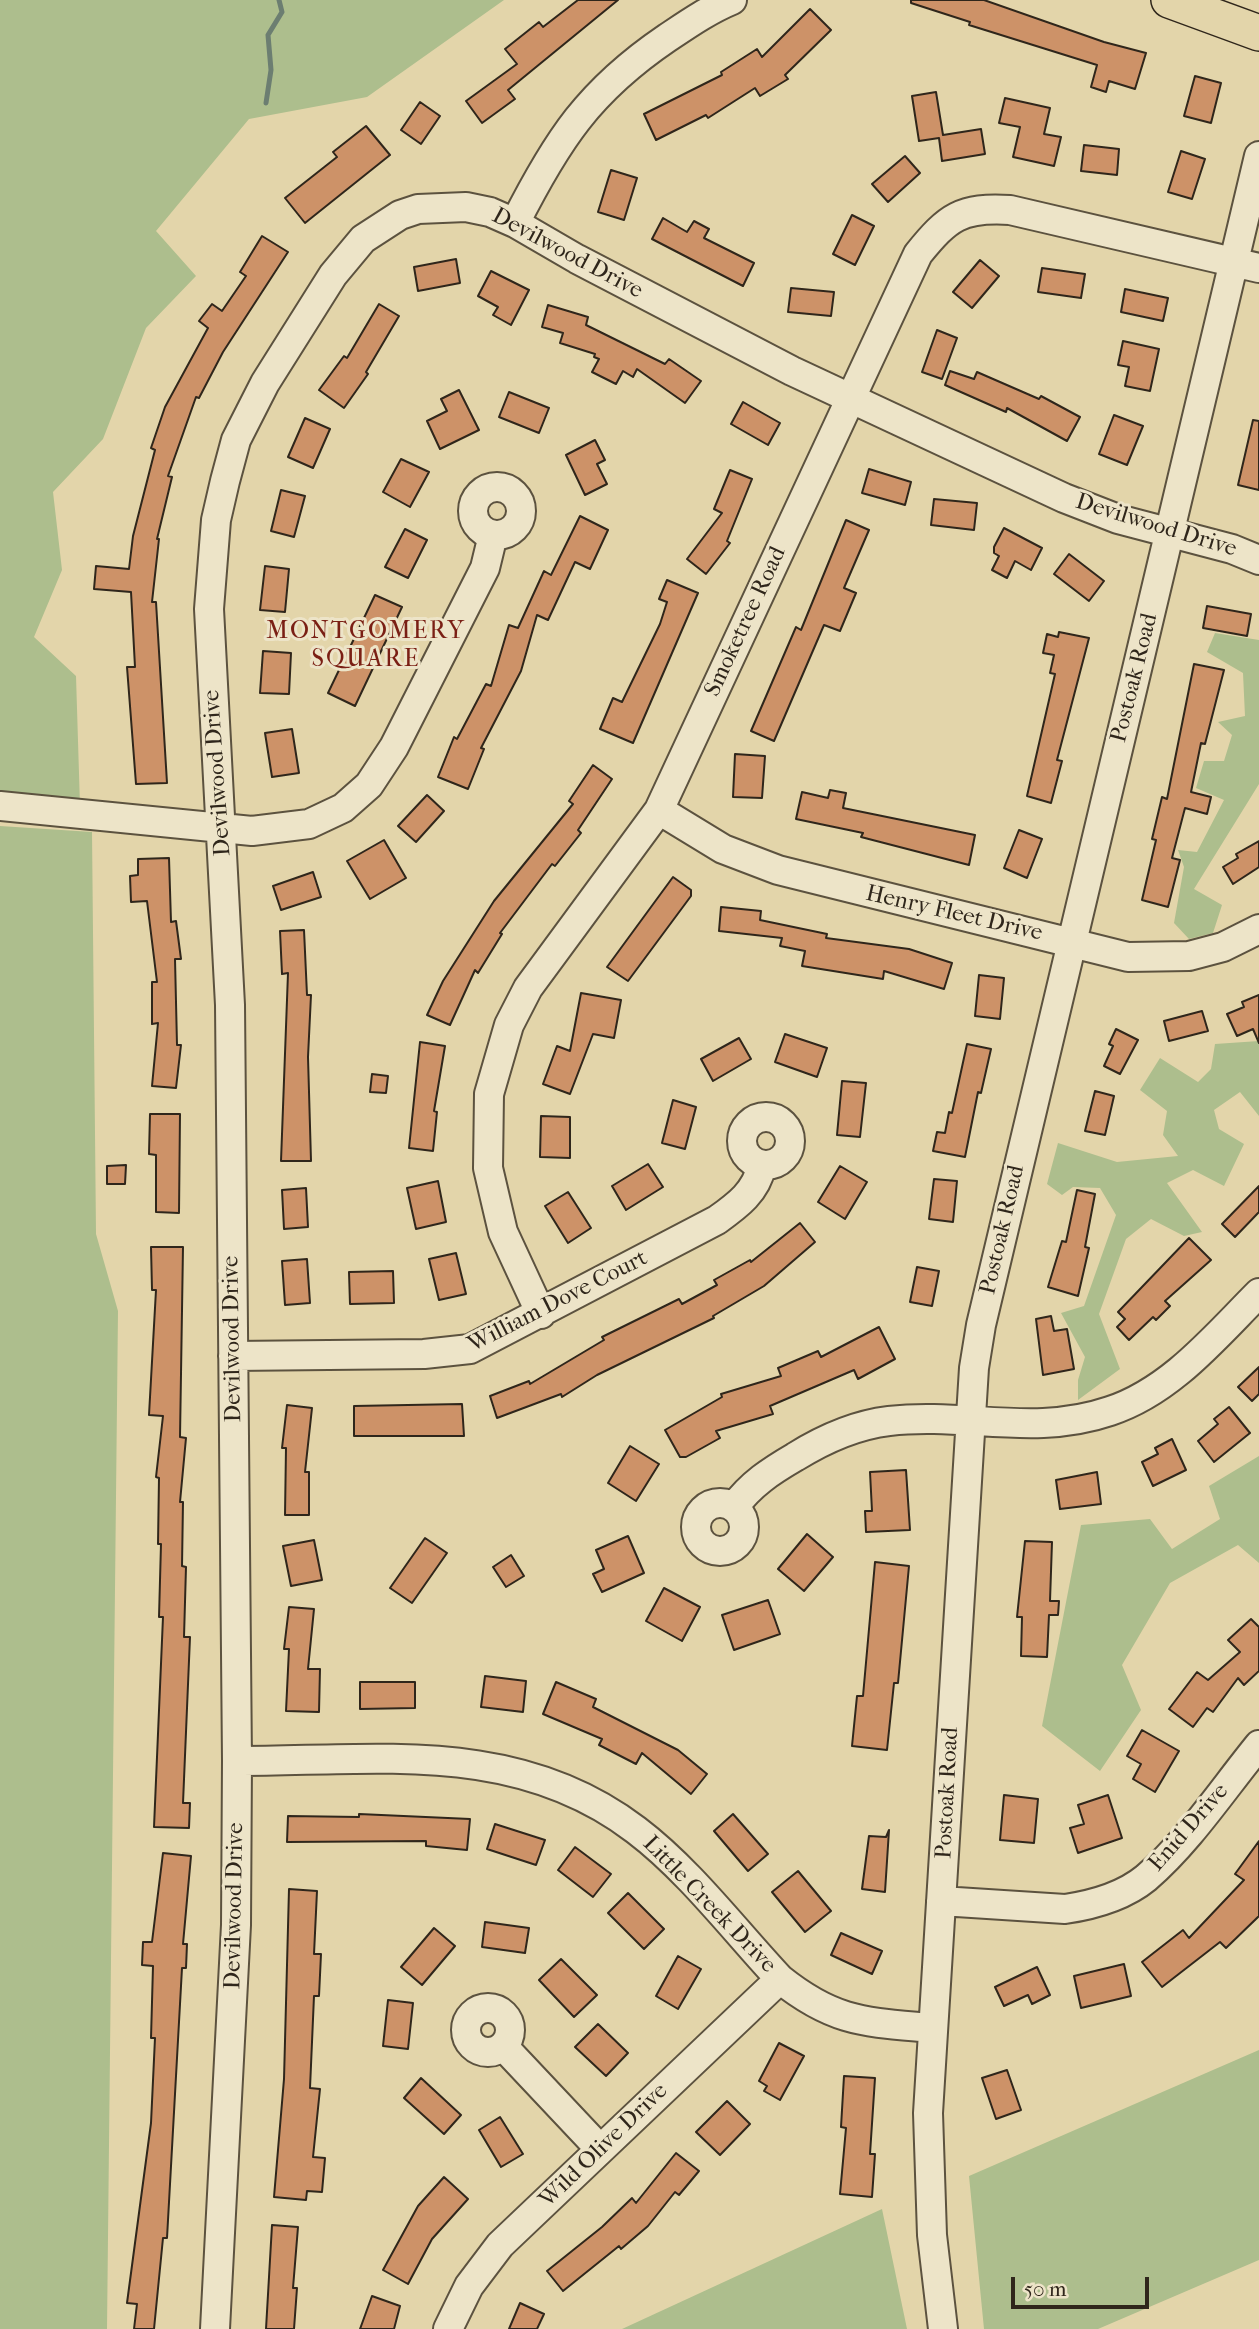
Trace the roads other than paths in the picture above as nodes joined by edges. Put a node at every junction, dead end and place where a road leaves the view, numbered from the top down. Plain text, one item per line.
1 (1169, 0) edge
2 (719, 3) edge
3 (1259, 33) edge
4 (1259, 156) edge
5 (514, 223) junction
6 (1247, 265) edge
7 (850, 397) junction
8 (1170, 533) junction
9 (492, 535) dead end
10 (1259, 560) edge
11 (0, 806) edge
12 (659, 810) junction
13 (220, 828) junction
14 (1259, 929) edge
15 (1072, 943) junction
16 (762, 1165) dead end
17 (1259, 1293) edge
18 (541, 1314) junction
19 (233, 1356) junction
20 (969, 1422) junction
21 (734, 1507) dead end
22 (1259, 1745) edge
23 (237, 1762) junction
24 (942, 1901) junction
25 (780, 1979) junction
26 (932, 2028) junction
27 (503, 2046) dead end
28 (600, 2149) junction
29 (215, 2329) edge
30 (448, 2329) edge
31 (943, 2329) edge

1 - 3 main road
2 - 5 street
4 - 6 street, Postoak Road
5 - 7 street, Devilwood Drive
5 - 13 street, Devilwood Drive
6 - 7 street, Smoketree Road
6 - 8 street, Postoak Road
7 - 8 street, Devilwood Drive
7 - 12 street, Smoketree Road
8 - 10 street, Devilwood Drive
8 - 15 street, Postoak Road
9 - 13 street
11 - 13 street
12 - 15 street, Henry Fleet Drive
12 - 18 street, Smoketree Road
13 - 19 street, Devilwood Drive
14 - 15 street, Henry Fleet Drive
15 - 20 street, Postoak Road
16 - 18 street, William Dove Court
17 - 20 street
18 - 19 street, William Dove Court
19 - 23 street, Devilwood Drive
20 - 21 street
20 - 24 street, Postoak Road
22 - 24 street, Enid Drive
23 - 25 street, Little Creek Drive
23 - 29 street, Devilwood Drive
24 - 26 street, Postoak Road
25 - 26 street, Little Creek Drive
25 - 28 street, Wild Olive Drive
26 - 31 street, Postoak Road
27 - 28 street
28 - 30 street, Wild Olive Drive

